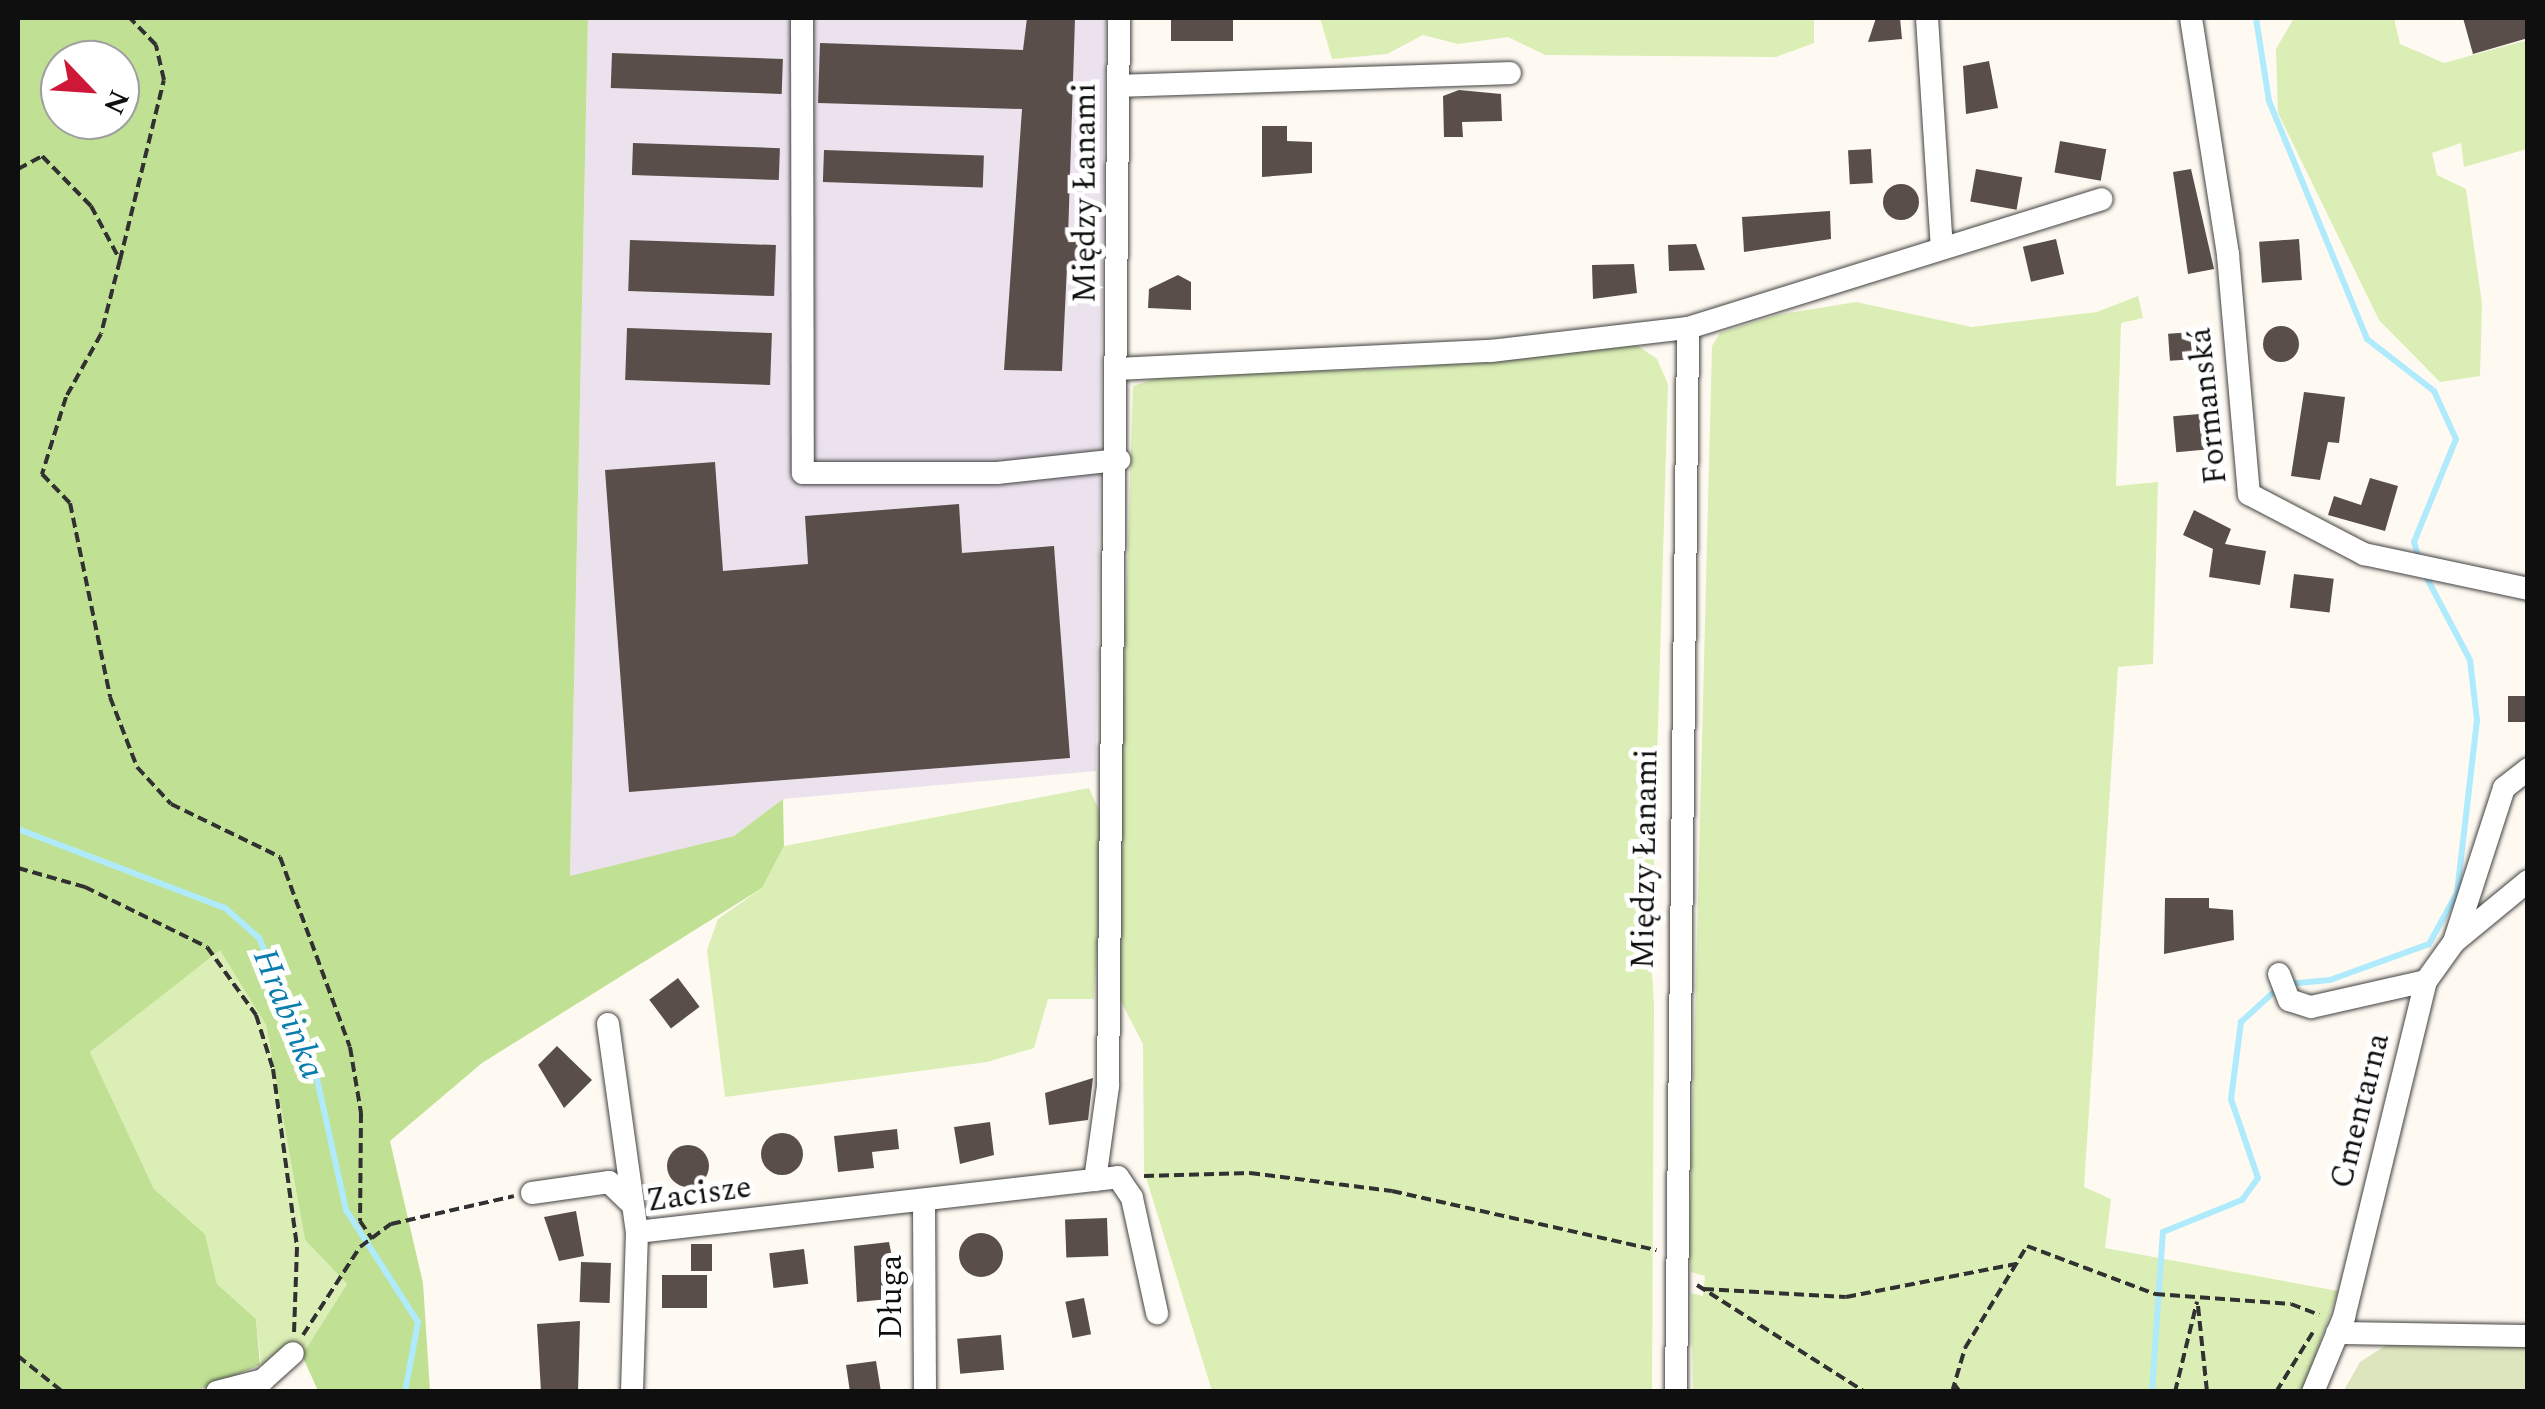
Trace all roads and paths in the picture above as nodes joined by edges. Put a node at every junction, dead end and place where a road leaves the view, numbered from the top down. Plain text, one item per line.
1 (130, 18) edge
2 (802, 18) edge
3 (1119, 18) edge
4 (1926, 18) edge
5 (2190, 18) edge
6 (1510, 73) dead end
7 (1119, 86) junction
8 (18, 169) edge
9 (2101, 199) dead end
10 (1942, 248) junction
11 (120, 260) junction
12 (1688, 328) junction
13 (1117, 370) junction
14 (1119, 460) junction
15 (2528, 590) edge
16 (2528, 769) edge
17 (18, 868) edge
18 (2528, 881) edge
19 (2454, 942) junction
20 (2279, 974) dead end
21 (2426, 981) junction
22 (608, 1024) dead end
23 (1107, 1178) junction
24 (532, 1193) joint
25 (924, 1202) junction
26 (634, 1207) junction
27 (637, 1232) junction
28 (372, 1239) junction
29 (1672, 1261) junction
30 (2018, 1264) junction
31 (1704, 1289) junction
32 (2197, 1302) junction
33 (1157, 1313) dead end
34 (2338, 1333) junction
35 (2528, 1336) edge
36 (293, 1353) junction
37 (18, 1356) edge
38 (1954, 1384) junction
39 (63, 1392) edge
40 (218, 1392) edge
41 (632, 1392) edge
42 (924, 1392) edge
43 (1676, 1392) edge
44 (1865, 1392) edge
45 (1952, 1392) edge
46 (1960, 1392) edge
47 (2175, 1392) edge
48 (2207, 1392) edge
49 (2276, 1392) edge
50 (2313, 1392) edge

1 - 11 path
2 - 14 street
3 - 7 street, Między Łanami
4 - 10 street
5 - 15 street, Formanská
6 - 7 street
7 - 13 street, Między Łanami
8 - 11 path
9 - 10 street
10 - 12 street
11 - 28 path
12 - 13 street
12 - 29 street, Między Łanami
13 - 14 street, Między Łanami
14 - 23 street, Między Łanami
16 - 19 street
17 - 36 path
18 - 19 street, Cmentarna
19 - 21 street, Cmentarna
20 - 21 street
21 - 34 street, Cmentarna
22 - 26 street
23 - 25 street
23 - 29 path
23 - 33 street
24 - 26 street
24 - 28 path
25 - 27 street, Zacisze
25 - 42 street, Długa
26 - 27 street
27 - 41 street, Zacisze
28 - 36 path
29 - 31 path
29 - 43 street, Między Łanami
30 - 31 path
30 - 32 path
30 - 38 path
31 - 44 path
32 - 47 path
32 - 48 path
32 - 49 path
34 - 35 street
34 - 50 street, Cmentarna
36 - 40 street
37 - 39 path
38 - 45 path
38 - 46 path

